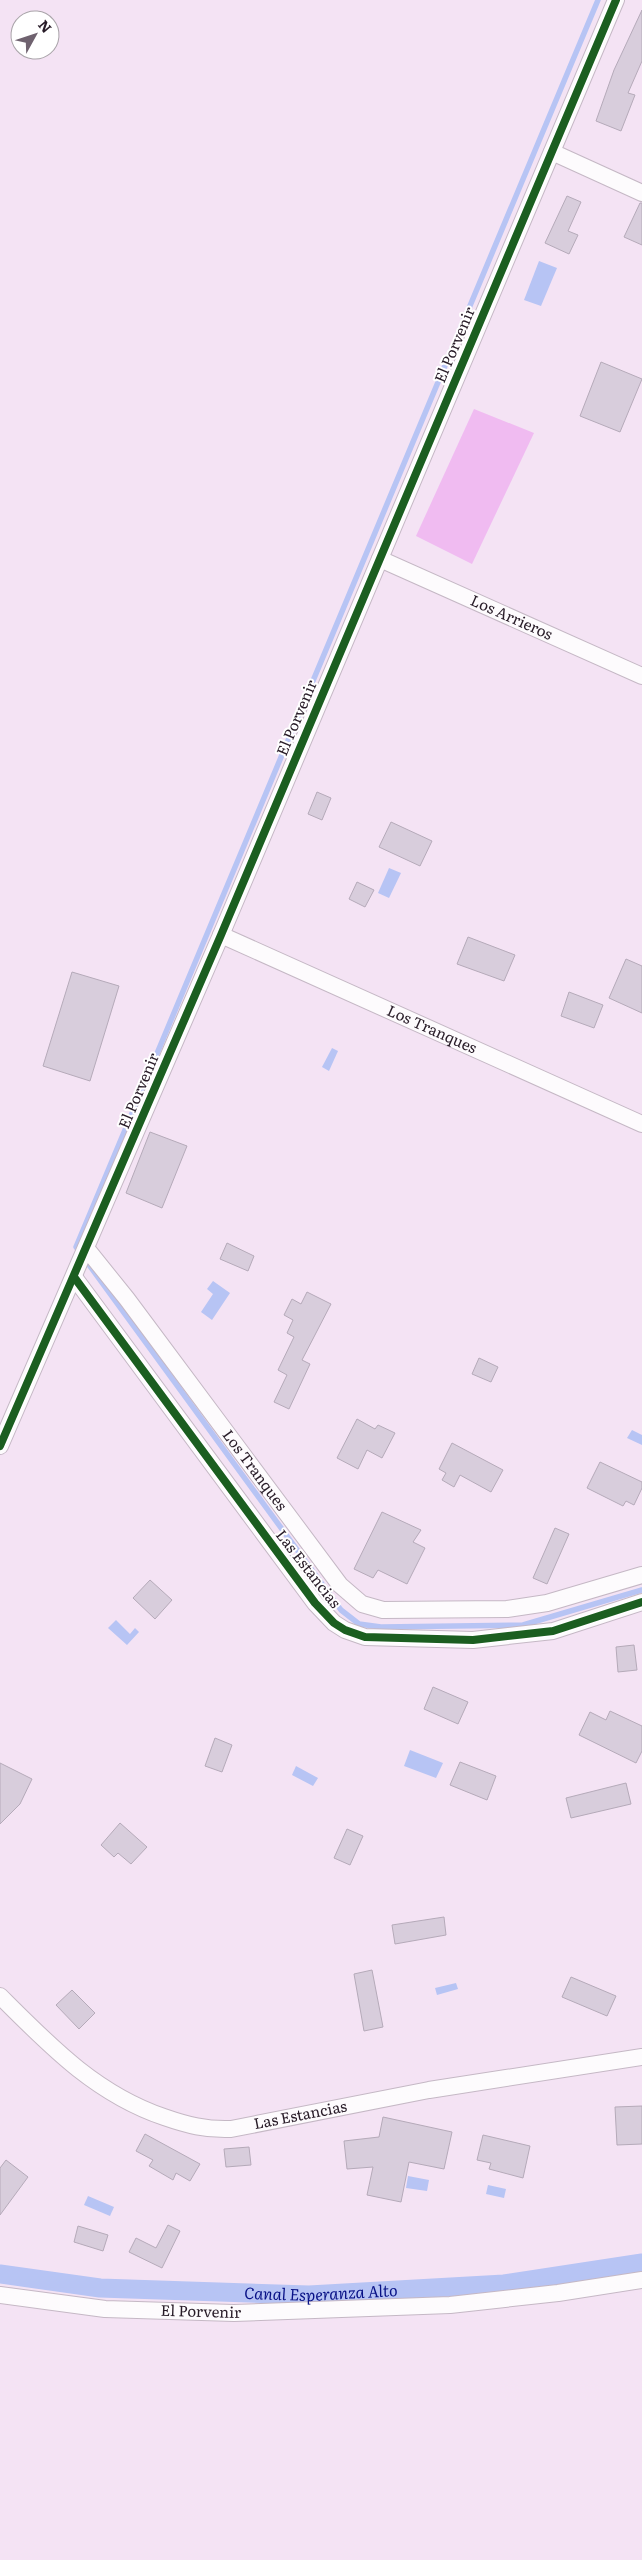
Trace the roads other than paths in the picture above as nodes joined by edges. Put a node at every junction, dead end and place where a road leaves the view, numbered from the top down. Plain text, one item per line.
1 (616, 0) edge
2 (552, 152) junction
3 (642, 193) edge
4 (380, 559) junction
5 (642, 676) edge
6 (221, 935) junction
7 (642, 1124) edge
8 (86, 1248) junction
9 (74, 1277) junction
10 (0, 1446) edge
11 (642, 1575) edge
12 (600, 1588) junction
13 (642, 1602) edge
14 (607, 1613) junction
15 (0, 1996) edge
16 (642, 2057) edge
17 (642, 2280) edge
18 (0, 2295) edge

1 - 2 street, El Porvenir
2 - 3 street
2 - 4 street, El Porvenir
4 - 5 street, Los Arrieros
4 - 6 street, El Porvenir
6 - 7 street, Los Tranques
6 - 8 street, El Porvenir
8 - 9 street, El Porvenir
8 - 12 street, Los Tranques
9 - 10 street, El Porvenir
9 - 14 street, Las Estancias
11 - 12 street, Los Tranques
12 - 14 street
13 - 14 street, Las Estancias
15 - 16 street, Las Estancias
17 - 18 street, El Porvenir

